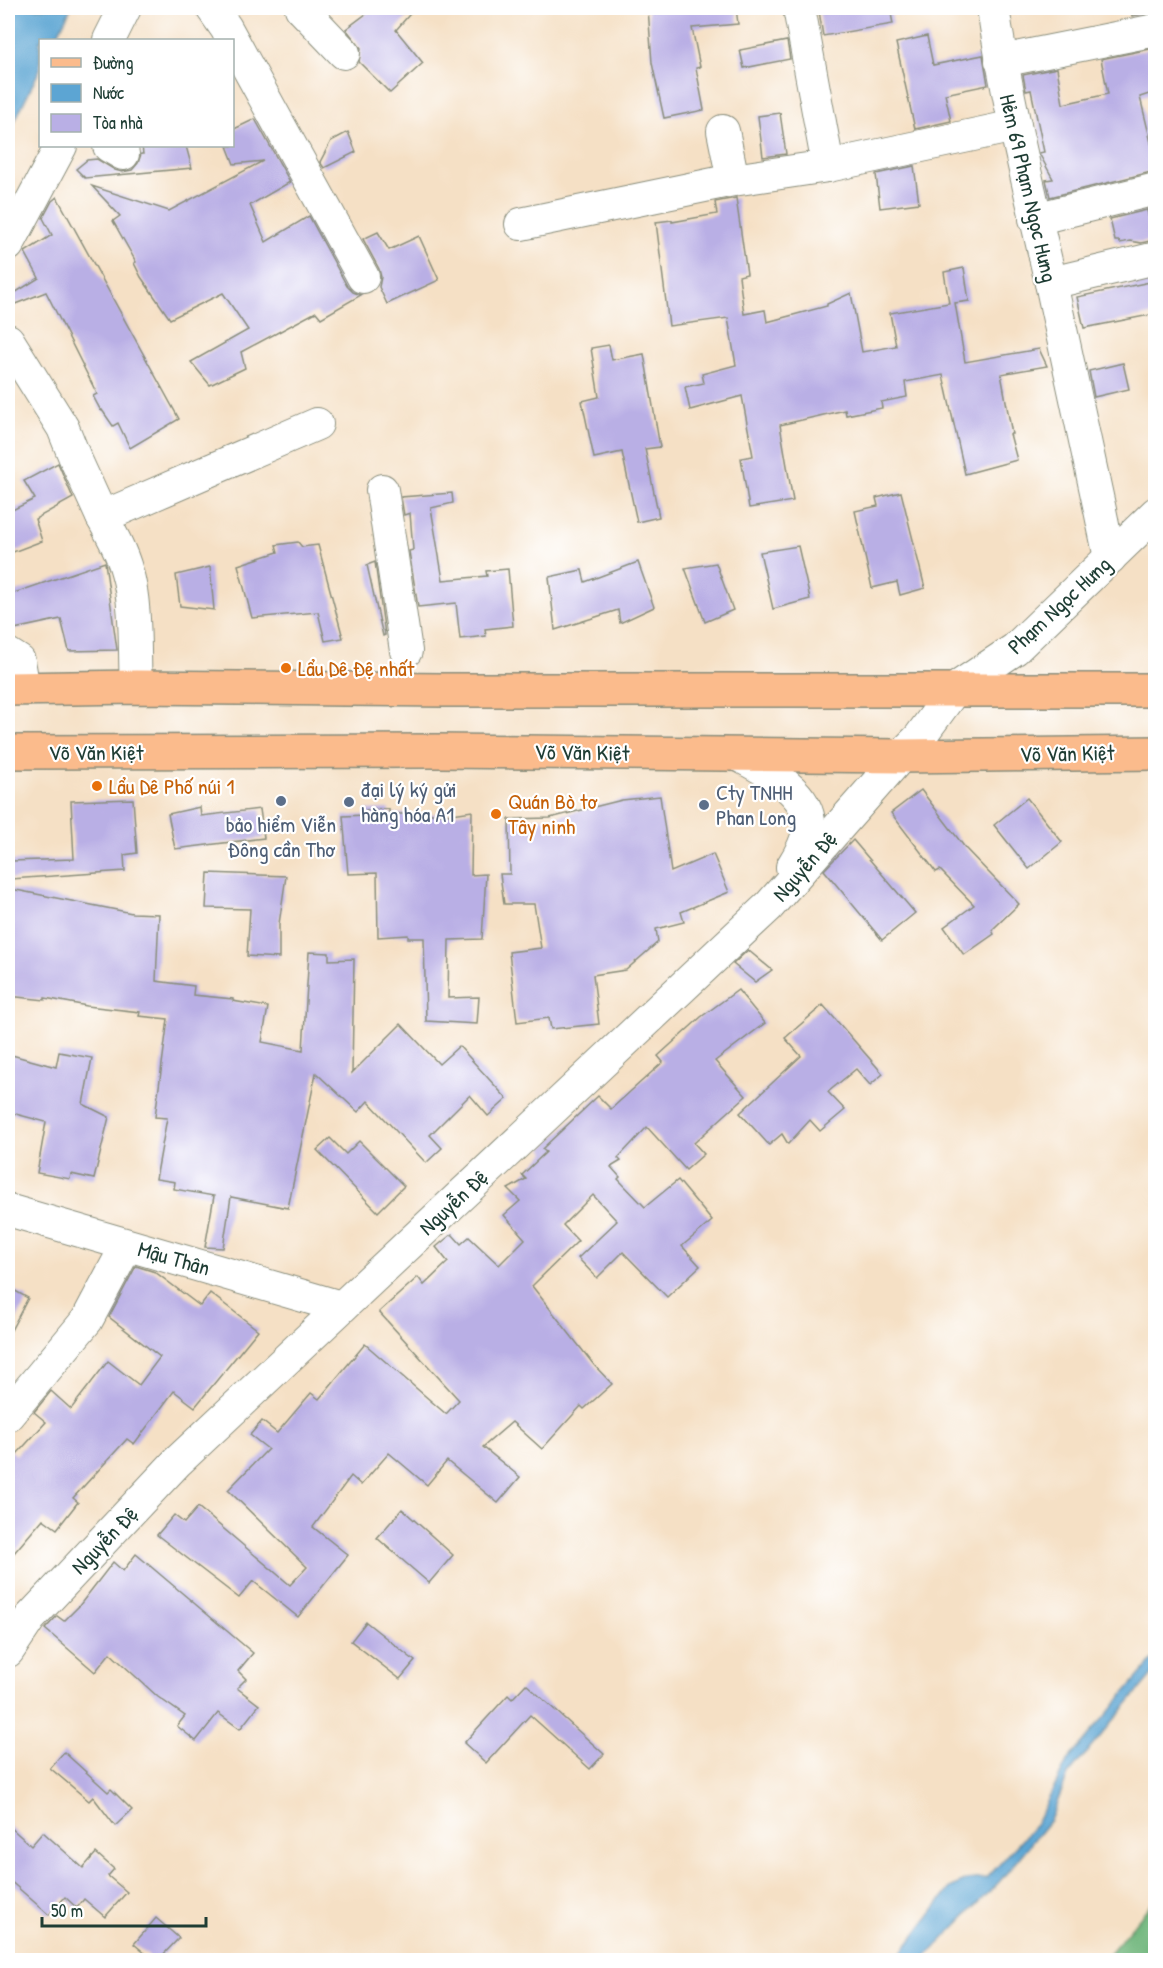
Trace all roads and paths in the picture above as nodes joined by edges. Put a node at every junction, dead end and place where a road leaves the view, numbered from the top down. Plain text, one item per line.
1 (125, 8) edge
2 (212, 8) edge
3 (301, 8) edge
4 (799, 8) edge
5 (993, 8) edge
6 (1155, 30) edge
7 (110, 39) edge
8 (232, 39) edge
9 (234, 43) edge
10 (345, 53) dead end
11 (1001, 61) junction
12 (1015, 126) junction
13 (723, 131) dead end
14 (60, 147) edge
15 (828, 166) junction
16 (733, 180) junction
17 (1155, 189) edge
18 (1035, 219) junction
19 (521, 224) dead end
20 (8, 245) edge
21 (1155, 258) edge
22 (363, 277) dead end
23 (1051, 283) junction
24 (8, 340) edge
25 (317, 424) dead end
26 (382, 490) dead end
27 (1155, 513) edge
28 (102, 517) junction
29 (1110, 558) junction
30 (406, 651) dead end
31 (8, 654) edge
32 (136, 687) junction
33 (16, 689) edge
34 (955, 689) junction
35 (1155, 690) edge
36 (8, 752) edge
37 (1155, 753) edge
38 (736, 754) junction
39 (901, 756) junction
40 (769, 906) junction
41 (8, 1210) edge
42 (127, 1245) junction
43 (341, 1307) junction
44 (8, 1415) edge
45 (8, 1651) edge

1 - 7 street
2 - 8 street
3 - 10 street
4 - 15 street
5 - 11 street, Hẻm 69 Phạm Ngọc Hưng
6 - 11 street
9 - 22 street
11 - 12 street, Hẻm 69 Phạm Ngọc Hưng
12 - 15 street
12 - 18 street, Hẻm 69 Phạm Ngọc Hưng
13 - 16 street
14 - 20 street
15 - 16 street
16 - 19 street
17 - 18 street
18 - 23 street, Hẻm 69 Phạm Ngọc Hưng
21 - 23 street
23 - 29 street, Hẻm 69 Phạm Ngọc Hưng
24 - 28 street
25 - 28 street
26 - 30 street
27 - 29 street, Phạm Ngọc Hưng
28 - 32 street
29 - 34 street, Phạm Ngọc Hưng
31 - 33 street
32 - 33 main road
32 - 34 main road
34 - 35 main road
34 - 39 street, Nguyễn Đệ
36 - 38 main road, Võ Văn Kiệt
37 - 39 main road, Võ Văn Kiệt
38 - 39 main road, Võ Văn Kiệt
38 - 40 street
39 - 40 street, Nguyễn Đệ
40 - 43 street, Nguyễn Đệ
41 - 42 street, Mậu Thân
42 - 43 street, Mậu Thân
42 - 44 street
43 - 45 street, Nguyễn Đệ

